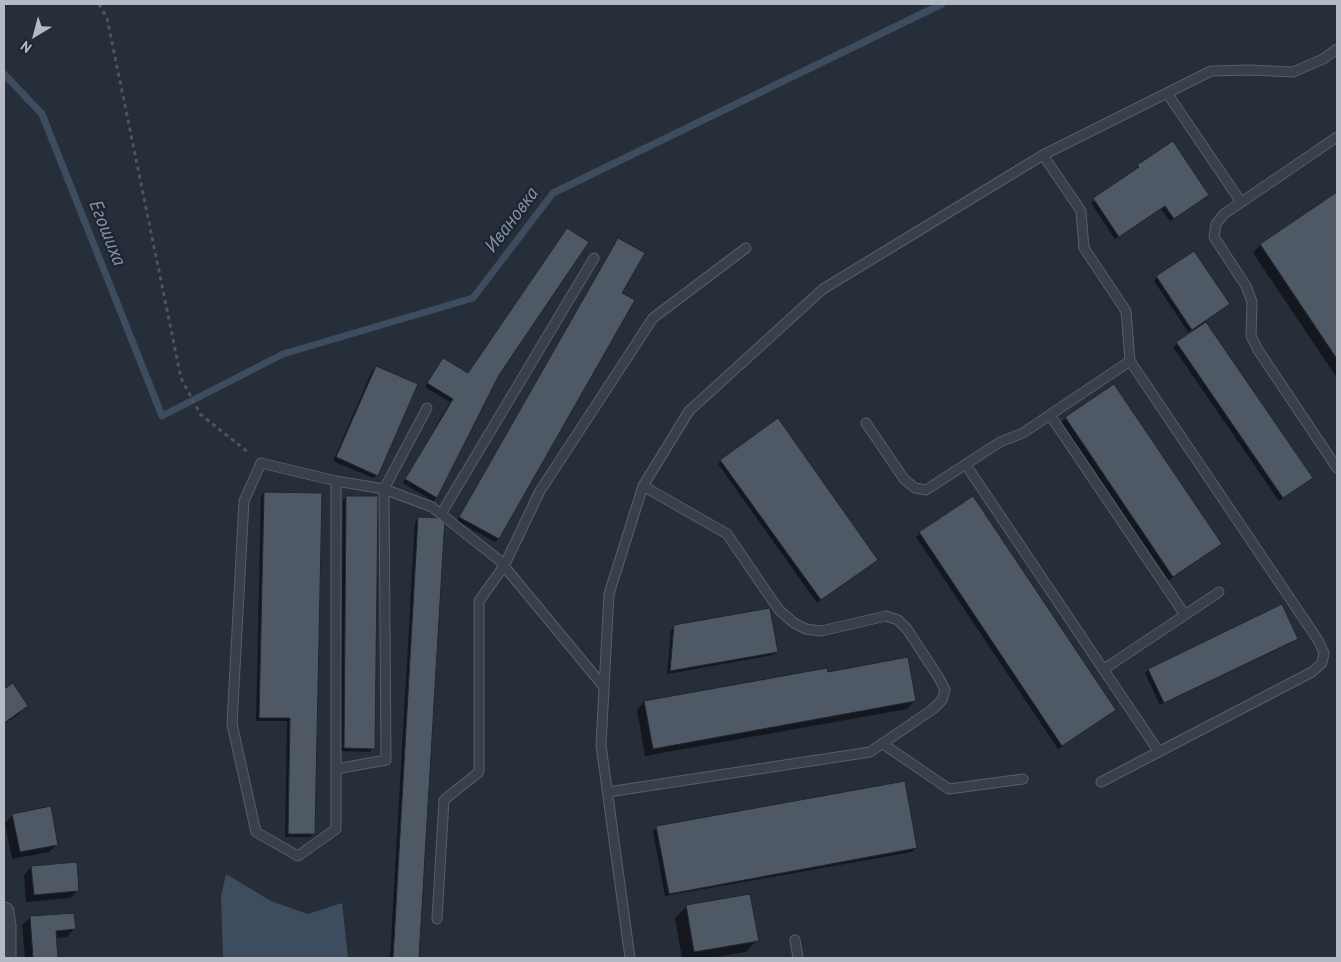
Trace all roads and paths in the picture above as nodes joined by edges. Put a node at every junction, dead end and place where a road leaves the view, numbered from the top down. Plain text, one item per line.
1 (99, 4) edge
2 (1337, 49) edge
3 (1167, 93) junction
4 (1337, 137) edge
5 (1043, 155) junction
6 (1241, 202) junction
7 (746, 248) dead end
8 (594, 258) dead end
9 (1130, 361) junction
10 (427, 408) dead end
11 (1050, 415) junction
12 (866, 423) dead end
13 (261, 463) junction
14 (966, 464) junction
15 (1337, 468) edge
16 (336, 481) junction
17 (643, 486) junction
18 (384, 489) junction
19 (441, 514) junction
20 (504, 566) junction
21 (1219, 592) dead end
22 (1185, 615) junction
23 (1104, 669) junction
24 (604, 687) junction
25 (882, 744) junction
26 (1159, 752) junction
27 (336, 769) junction
28 (1023, 779) dead end
29 (1101, 782) dead end
30 (608, 792) junction
31 (4, 912) edge
32 (437, 919) dead end
33 (795, 940) dead end
34 (6, 958) edge
35 (630, 958) edge
36 (798, 958) edge

1 - 13 path
2 - 3 lane
3 - 5 lane
3 - 6 lane
4 - 6 lane
5 - 9 lane
5 - 17 lane
6 - 15 lane
7 - 20 lane
8 - 19 lane
9 - 11 lane
9 - 26 lane
10 - 18 lane
11 - 14 lane
11 - 22 lane
12 - 14 lane
13 - 16 lane
13 - 27 lane
14 - 23 lane
16 - 18 lane
16 - 27 lane
17 - 24 lane
17 - 25 lane
18 - 19 lane
18 - 27 lane
19 - 20 lane
20 - 24 lane
20 - 32 lane
21 - 22 lane
22 - 23 lane
23 - 26 lane
24 - 30 lane
25 - 28 lane
25 - 30 lane
26 - 29 lane
30 - 35 lane
31 - 34 street
33 - 36 lane

